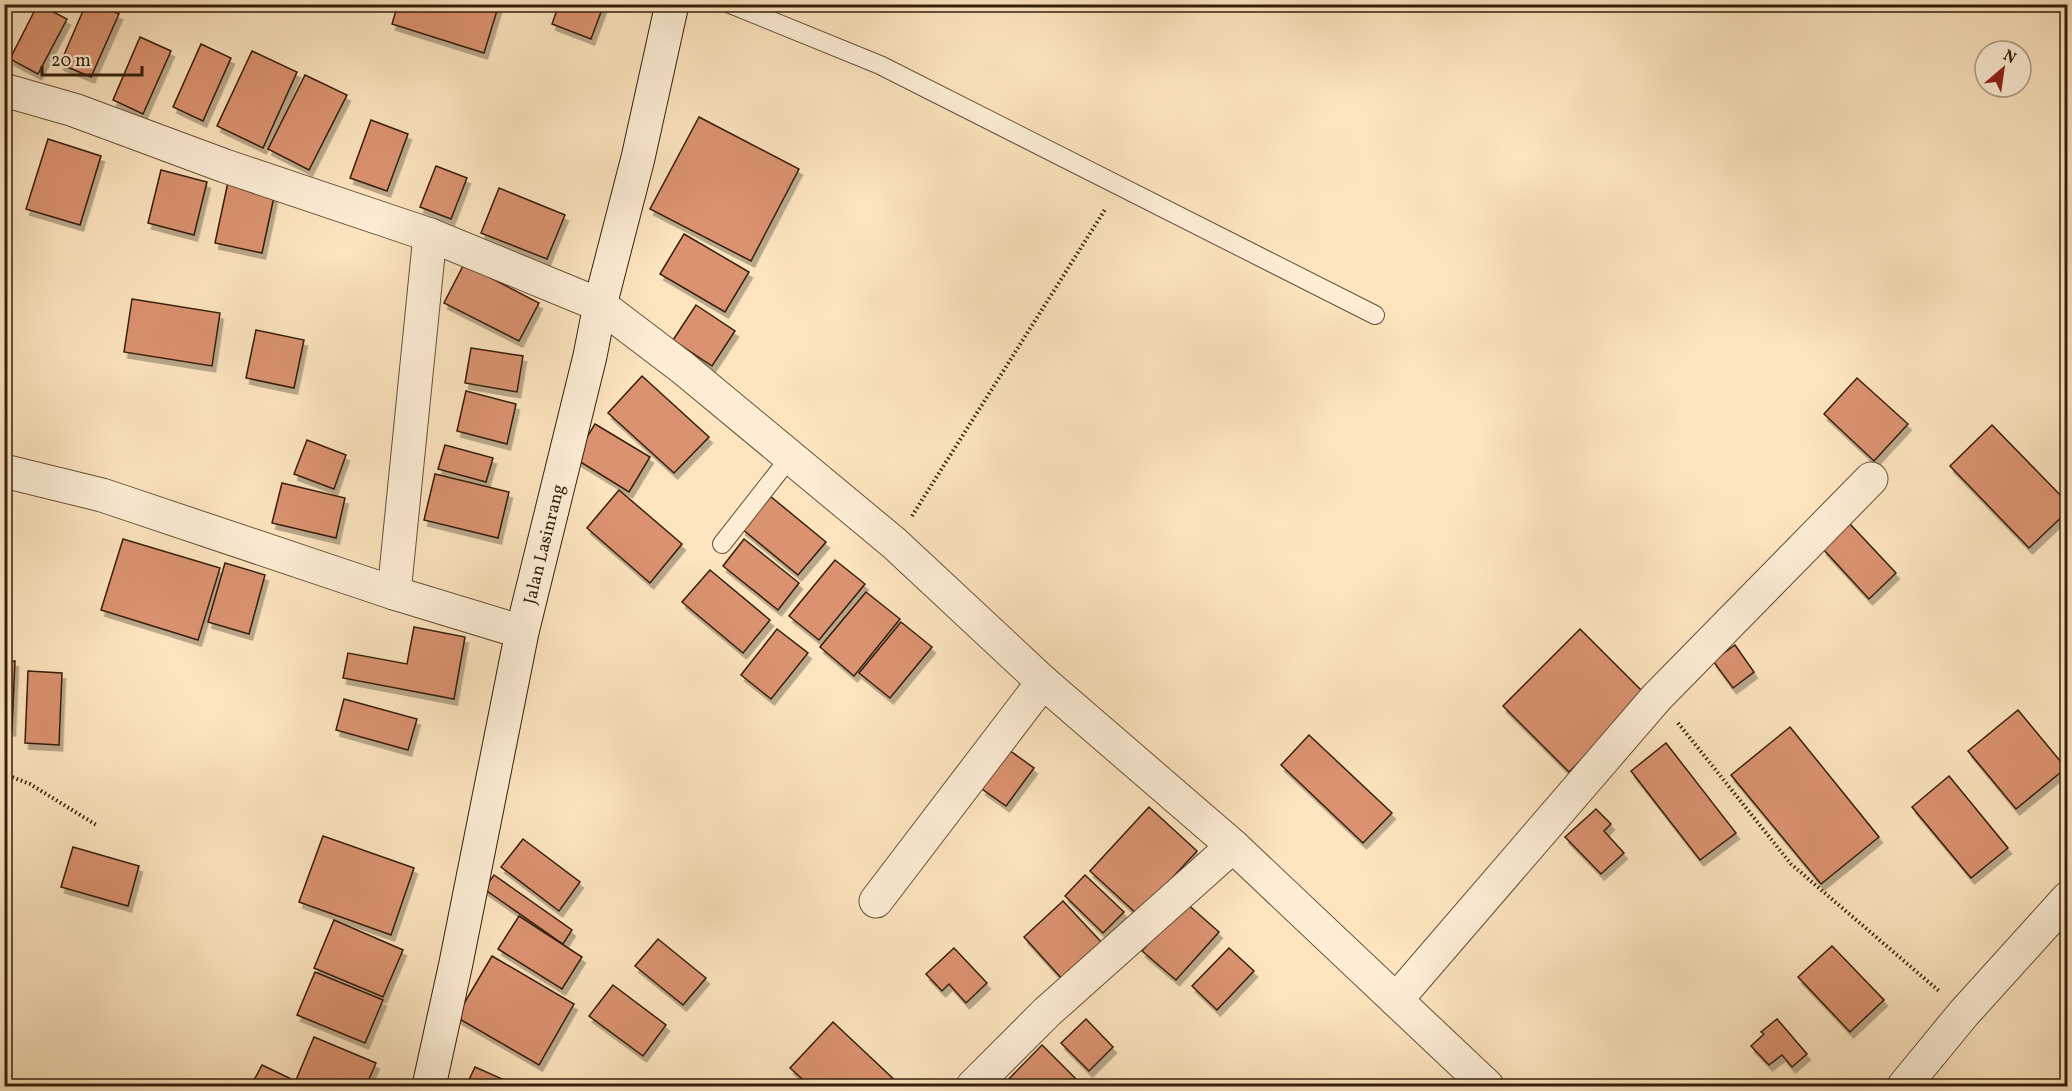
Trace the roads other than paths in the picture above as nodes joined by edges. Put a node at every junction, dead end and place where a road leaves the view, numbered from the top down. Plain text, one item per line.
1 (672, 4) edge
2 (730, 4) edge
3 (4, 90) edge
4 (430, 235) junction
5 (600, 305) junction
6 (1376, 315) dead end
7 (791, 456) junction
8 (4, 471) edge
9 (1871, 479) dead end
10 (722, 544) dead end
11 (394, 592) junction
12 (522, 632) junction
13 (1043, 682) junction
14 (1233, 846) junction
15 (2067, 898) edge
16 (876, 901) dead end
17 (1396, 1000) junction
18 (429, 1086) edge
19 (973, 1086) edge
20 (1487, 1086) edge
21 (1904, 1086) edge

1 - 5 street, Jalan Lasinrang
2 - 6 lane
3 - 4 street
4 - 5 street
4 - 11 street
5 - 7 street
5 - 12 street, Jalan Lasinrang
7 - 10 lane
7 - 13 street
8 - 11 street
9 - 17 street
11 - 12 street
12 - 18 street, Jalan Lasinrang
13 - 14 street
13 - 16 street
14 - 17 street
14 - 19 street
15 - 21 street
17 - 20 street

